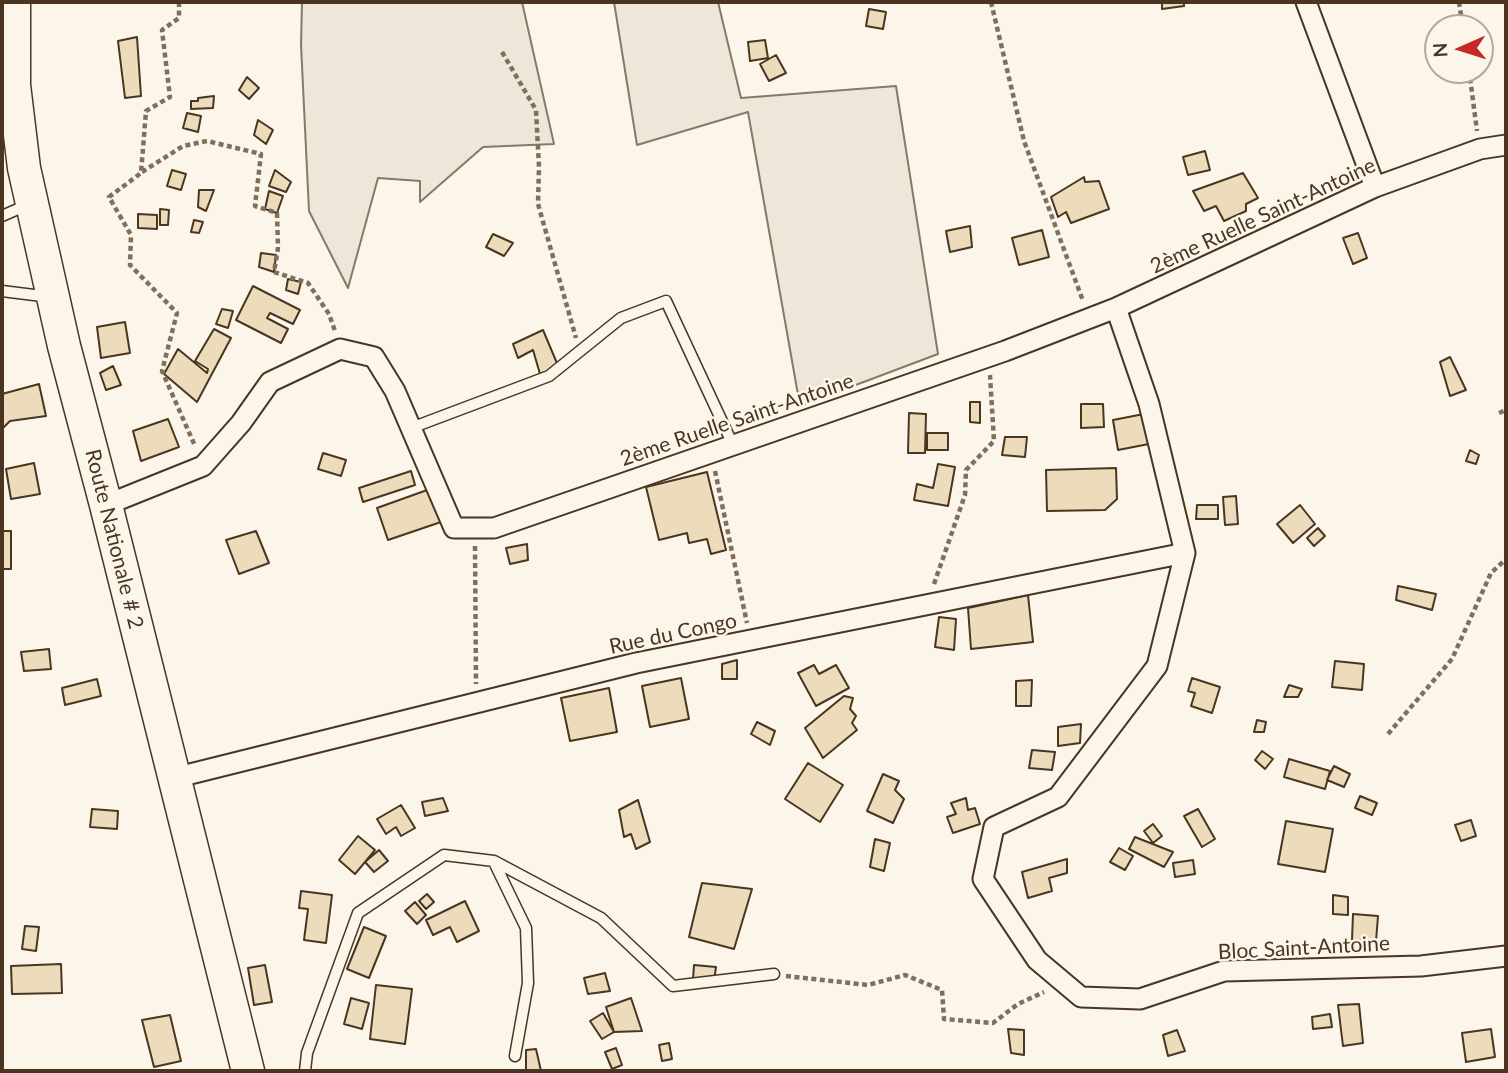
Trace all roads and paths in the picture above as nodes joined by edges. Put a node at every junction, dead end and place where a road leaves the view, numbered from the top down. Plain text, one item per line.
1 (14, 2) edge
2 (179, 2) edge
3 (991, 2) edge
4 (1306, 2) edge
5 (502, 52) dead end
6 (1471, 84) edge
7 (1506, 145) edge
8 (1480, 149) junction
9 (141, 173) junction
10 (1375, 187) junction
11 (31, 202) junction
12 (2, 216) edge
13 (2, 291) edge
14 (52, 298) junction
15 (1116, 308) junction
16 (1090, 318) junction
17 (340, 349) junction
18 (579, 352) junction
19 (989, 357) junction
20 (1506, 410) edge
21 (1499, 413) dead end
22 (411, 428) junction
23 (733, 445) junction
24 (711, 453) junction
25 (203, 466) junction
26 (106, 505) junction
27 (475, 528) junction
28 (1185, 553) junction
29 (1506, 559) edge
30 (926, 604) junction
31 (751, 640) junction
32 (476, 703) junction
33 (1388, 734) dead end
34 (174, 778) junction
35 (494, 861) junction
36 (1506, 956) edge
37 (774, 974) joint
38 (1064, 982) junction
39 (515, 1056) dead end
40 (247, 1071) edge
41 (305, 1071) edge

1 - 11 main road, Route Nationale # 2
2 - 9 path
3 - 16 path
4 - 10 street
5 - 18 path
6 - 8 path
7 - 8 street, 2ème Ruelle Saint-Antoine
8 - 10 street, 2ème Ruelle Saint-Antoine
9 - 17 path
9 - 25 path
10 - 15 street, 2ème Ruelle Saint-Antoine
11 - 12 lane
11 - 14 main road, Route Nationale # 2
13 - 14 lane
14 - 26 main road, Route Nationale # 2
15 - 16 street, 2ème Ruelle Saint-Antoine
15 - 28 street, Bloc Saint-Antoine
16 - 19 street, 2ème Ruelle Saint-Antoine
17 - 22 street
17 - 25 street
18 - 22 lane
18 - 23 lane
19 - 23 street, 2ème Ruelle Saint-Antoine
19 - 30 path
20 - 21 path
22 - 27 street
23 - 24 street, 2ème Ruelle Saint-Antoine
24 - 27 street, 2ème Ruelle Saint-Antoine
24 - 31 path
25 - 26 street
26 - 34 main road, Route Nationale # 2
27 - 32 path
28 - 30 street, Rue du Congo
28 - 38 street, Bloc Saint-Antoine
29 - 33 path
30 - 31 street, Rue du Congo
31 - 32 street, Rue du Congo
32 - 34 street, Rue du Congo
34 - 40 main road, Route Nationale # 2
35 - 37 lane
35 - 39 lane
35 - 41 lane
36 - 38 street, Bloc Saint-Antoine
37 - 38 path

